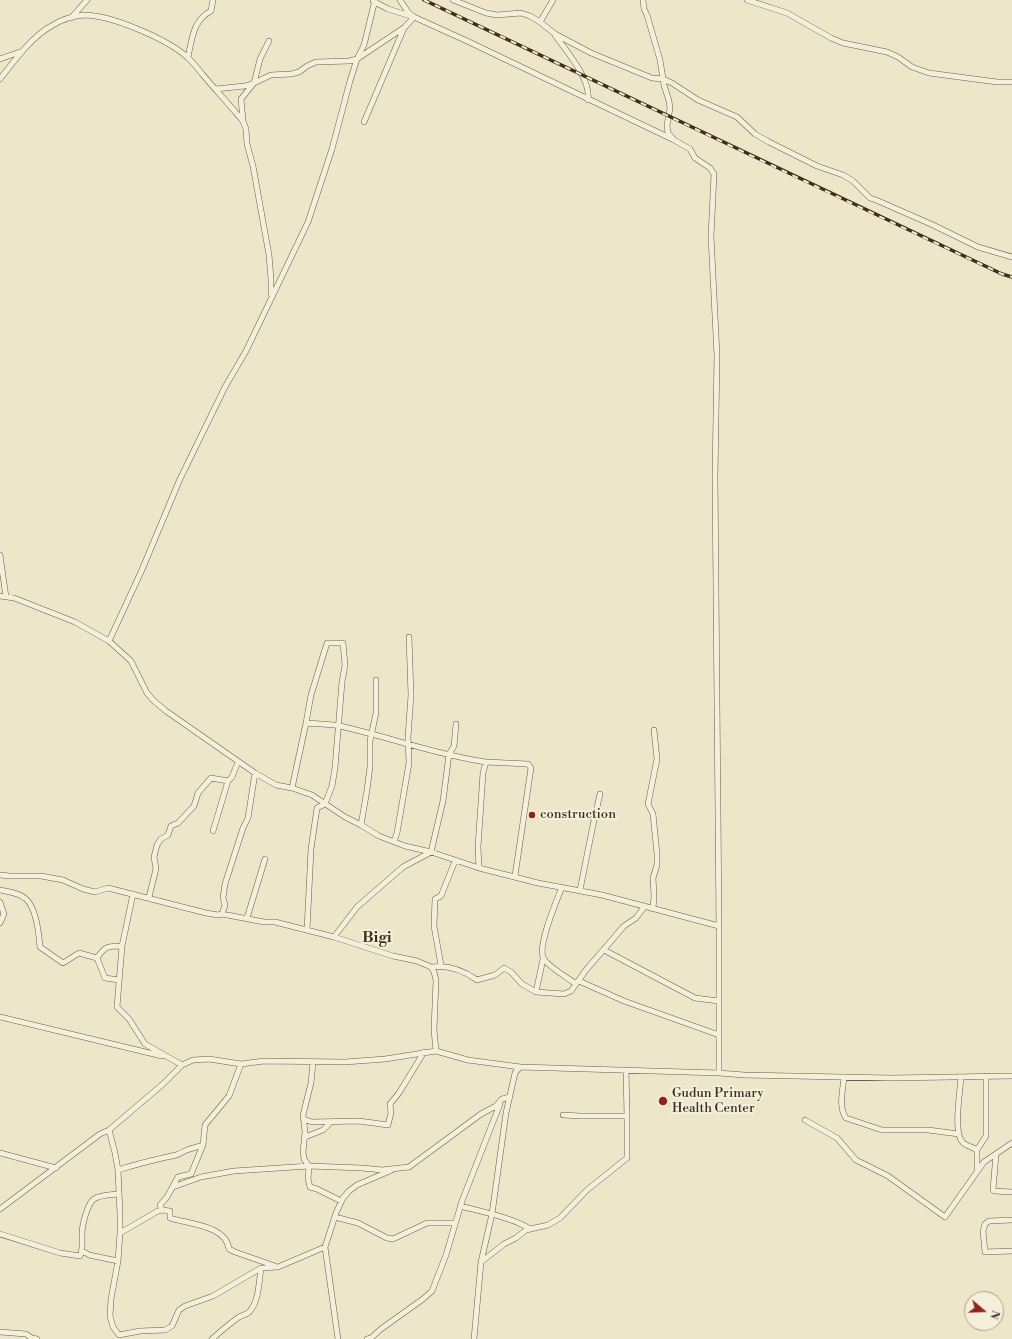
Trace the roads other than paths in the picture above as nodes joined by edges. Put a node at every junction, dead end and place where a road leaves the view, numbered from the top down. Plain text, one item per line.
1 (87, 0) edge
2 (213, 0) edge
3 (374, 0) edge
4 (400, 0) edge
5 (453, 0) edge
6 (553, 0) edge
7 (643, 0) edge
8 (747, 0) edge
9 (414, 17) junction
10 (71, 18) junction
11 (540, 22) junction
12 (405, 27) junction
13 (555, 34) junction
14 (269, 41) dead end
15 (21, 52) junction
16 (188, 57) junction
17 (0, 59) edge
18 (357, 59) junction
19 (0, 79) edge
20 (663, 79) junction
21 (1012, 82) edge
22 (254, 83) junction
23 (215, 89) junction
24 (588, 100) junction
25 (243, 121) junction
26 (364, 122) dead end
27 (674, 140) junction
28 (1012, 258) edge
29 (270, 299) junction
30 (0, 555) edge
31 (3, 596) edge
32 (409, 637) dead end
33 (109, 641) junction
34 (376, 680) dead end
35 (306, 723) junction
36 (456, 724) dead end
37 (338, 726) junction
38 (654, 730) dead end
39 (372, 734) junction
40 (408, 743) junction
41 (449, 754) junction
42 (238, 762) junction
43 (486, 762) junction
44 (256, 773) junction
45 (228, 781) junction
46 (292, 788) junction
47 (600, 794) dead end
48 (325, 804) junction
49 (361, 825) junction
50 (213, 831) dead end
51 (394, 841) junction
52 (431, 852) junction
53 (265, 860) dead end
54 (455, 861) junction
55 (479, 868) junction
56 (0, 874) edge
57 (515, 876) junction
58 (562, 887) junction
59 (0, 890) edge
60 (580, 890) junction
61 (132, 894) junction
62 (149, 897) junction
63 (0, 902) edge
64 (645, 906) junction
65 (653, 909) junction
66 (222, 914) junction
67 (247, 918) junction
68 (0, 923) edge
69 (719, 926) junction
70 (307, 930) junction
71 (334, 937) junction
72 (122, 946) junction
73 (604, 950) junction
74 (97, 958) junction
75 (543, 959) junction
76 (442, 966) junction
77 (431, 967) junction
78 (119, 980) junction
79 (578, 982) junction
80 (536, 992) junction
81 (719, 1001) junction
82 (0, 1017) edge
83 (719, 1034) junction
84 (436, 1051) junction
85 (424, 1052) junction
86 (169, 1058) junction
87 (313, 1062) junction
88 (241, 1064) junction
89 (182, 1065) junction
90 (520, 1067) junction
91 (626, 1070) junction
92 (719, 1073) junction
93 (986, 1076) junction
94 (1012, 1076) edge
95 (844, 1077) junction
96 (961, 1077) junction
97 (510, 1097) junction
98 (502, 1099) junction
99 (563, 1115) dead end
100 (627, 1116) junction
101 (303, 1119) junction
102 (805, 1120) dead end
103 (331, 1122) junction
104 (108, 1130) junction
105 (959, 1134) junction
106 (305, 1137) junction
107 (1012, 1143) edge
108 (203, 1145) junction
109 (977, 1150) junction
110 (0, 1153) edge
111 (996, 1154) junction
112 (308, 1166) junction
113 (56, 1168) junction
114 (396, 1168) junction
115 (118, 1170) junction
116 (977, 1171) junction
117 (173, 1187) junction
118 (1012, 1192) edge
119 (118, 1194) junction
120 (341, 1202) junction
121 (460, 1206) junction
122 (0, 1209) edge
123 (162, 1210) junction
124 (492, 1214) junction
125 (335, 1217) junction
126 (1012, 1220) edge
127 (454, 1223) junction
128 (530, 1229) junction
129 (0, 1234) edge
130 (120, 1234) junction
131 (325, 1247) junction
132 (1012, 1251) edge
133 (82, 1252) junction
134 (118, 1261) junction
135 (481, 1262) junction
136 (278, 1267) junction
137 (261, 1268) junction
138 (0, 1332) edge
139 (127, 1333) junction
140 (37, 1339) edge
141 (124, 1339) edge
142 (212, 1339) edge
143 (338, 1339) edge
144 (367, 1339) edge
145 (474, 1339) edge

1 - 10 street
2 - 16 street
3 - 9 street
3 - 18 street
4 - 9 street
5 - 11 street
6 - 11 street
7 - 20 street
8 - 21 street
9 - 12 street
9 - 24 street
10 - 15 street
10 - 16 street
11 - 13 street
12 - 18 street
12 - 26 street
13 - 20 street
13 - 24 street
14 - 22 street
15 - 17 street
15 - 19 street
16 - 23 street
18 - 22 street
18 - 29 street
20 - 27 street
20 - 28 street
22 - 23 street
22 - 25 street
23 - 25 street
24 - 27 street
25 - 29 street
27 - 69 street
29 - 33 street
30 - 31 street
31 - 33 street
32 - 40 street
33 - 42 street
34 - 39 street
35 - 37 street
35 - 37 street
35 - 46 street
36 - 41 street
37 - 39 street
37 - 48 street
38 - 65 street
39 - 40 street
39 - 49 street
40 - 41 street
40 - 51 street
41 - 43 street
41 - 52 street
42 - 44 street
42 - 45 street
43 - 55 street
43 - 57 street
44 - 46 street
44 - 66 street
45 - 50 street
45 - 62 street
46 - 48 street
47 - 60 street
48 - 49 street
48 - 70 street
49 - 51 street
51 - 52 street
52 - 54 street
52 - 71 street
53 - 67 street
54 - 55 street
54 - 76 street
55 - 57 street
56 - 61 street
57 - 58 street
58 - 60 street
58 - 75 street
59 - 74 street
60 - 64 street
61 - 62 street
61 - 72 street
62 - 66 street
63 - 68 street
64 - 65 street
64 - 73 street
65 - 69 street
66 - 67 street
67 - 70 street
69 - 81 street
70 - 71 street
71 - 77 street
72 - 74 street
72 - 78 street
73 - 79 street
73 - 81 street
74 - 78 street
75 - 79 street
75 - 80 street
76 - 77 street
76 - 80 street
77 - 84 street
78 - 86 street
79 - 80 street
79 - 83 street
81 - 83 street
82 - 86 street
83 - 92 street
84 - 85 street
84 - 90 street
85 - 87 street
85 - 103 street
86 - 89 street
87 - 88 street
87 - 101 street
88 - 89 street
88 - 108 street
89 - 104 street
90 - 91 street
90 - 97 street
91 - 92 street
91 - 100 street
92 - 95 street
93 - 94 street
93 - 96 street
93 - 109 street
95 - 96 street
95 - 105 street
96 - 105 street
97 - 98 street
97 - 124 street
98 - 114 street
98 - 121 street
99 - 100 street
100 - 128 street
101 - 103 street
101 - 106 street
102 - 116 street
103 - 106 street
104 - 113 street
104 - 115 street
105 - 109 street
106 - 112 street
107 - 111 street
108 - 115 street
108 - 117 street
109 - 116 street
110 - 113 street
111 - 116 street
111 - 118 street
112 - 114 street
112 - 117 street
112 - 120 street
113 - 122 street
114 - 120 street
115 - 119 street
117 - 123 street
119 - 130 street
119 - 133 street
120 - 125 street
121 - 124 street
121 - 127 street
123 - 130 street
123 - 136 street
124 - 128 street
124 - 135 street
125 - 127 street
125 - 131 street
126 - 132 street
127 - 144 street
128 - 135 street
129 - 133 street
130 - 134 street
131 - 136 street
131 - 143 street
133 - 134 street
134 - 139 street
135 - 145 street
136 - 137 street
137 - 139 street
137 - 142 street
138 - 140 street
139 - 141 street

